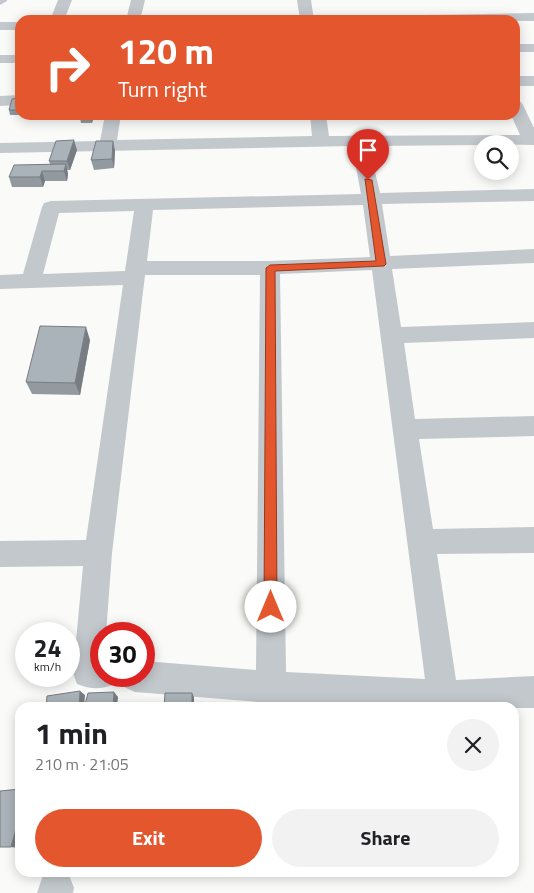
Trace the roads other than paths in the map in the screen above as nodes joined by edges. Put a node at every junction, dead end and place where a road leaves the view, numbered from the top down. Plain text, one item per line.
1 (65, 0) edge
2 (138, 0) edge
3 (304, 0) edge
4 (59, 15) edge
5 (134, 15) edge
6 (306, 15) edge
7 (520, 17) edge
8 (534, 17) edge
9 (0, 26) edge
10 (15, 26) edge
11 (520, 48) edge
12 (534, 48) edge
13 (0, 59) edge
14 (15, 59) edge
15 (520, 81) edge
16 (534, 81) edge
17 (15, 100) edge
18 (0, 101) edge
19 (520, 114) edge
20 (112, 120) edge
21 (319, 120) edge
22 (533, 140) edge
23 (321, 141) junction
24 (359, 141) junction
25 (108, 145) junction
26 (0, 148) edge
27 (534, 195) edge
28 (372, 200) junction
29 (144, 205) junction
30 (534, 256) edge
31 (381, 264) junction
32 (270, 268) junction
33 (134, 273) junction
34 (31, 281) junction
35 (0, 282) edge
36 (534, 330) edge
37 (391, 334) junction
38 (534, 426) edge
39 (404, 429) junction
40 (534, 540) edge
41 (420, 542) junction
42 (98, 553) junction
43 (0, 554) edge
44 (92, 622) edge
45 (90, 649) edge
46 (90, 673) edge
47 (155, 678) edge
48 (271, 687) junction
49 (534, 692) edge
50 (443, 696) junction

1 - 4 street
2 - 5 street
3 - 6 street
7 - 8 street
9 - 10 street
11 - 12 street
13 - 14 street
15 - 16 street
17 - 18 street
19 - 22 street
20 - 25 street
21 - 23 street
22 - 24 street
23 - 24 street
23 - 25 street
24 - 28 street
25 - 26 street
27 - 28 street
28 - 29 street
28 - 31 street
29 - 33 street
29 - 34 street
30 - 31 street
31 - 32 street
31 - 37 street
32 - 33 street
32 - 48 street
33 - 34 street
33 - 42 street
34 - 35 street
36 - 37 street
37 - 39 street
38 - 39 street
39 - 41 street
40 - 41 street
41 - 50 street
42 - 43 street
42 - 44 street
45 - 46 street
47 - 48 street
48 - 50 street
49 - 50 street

